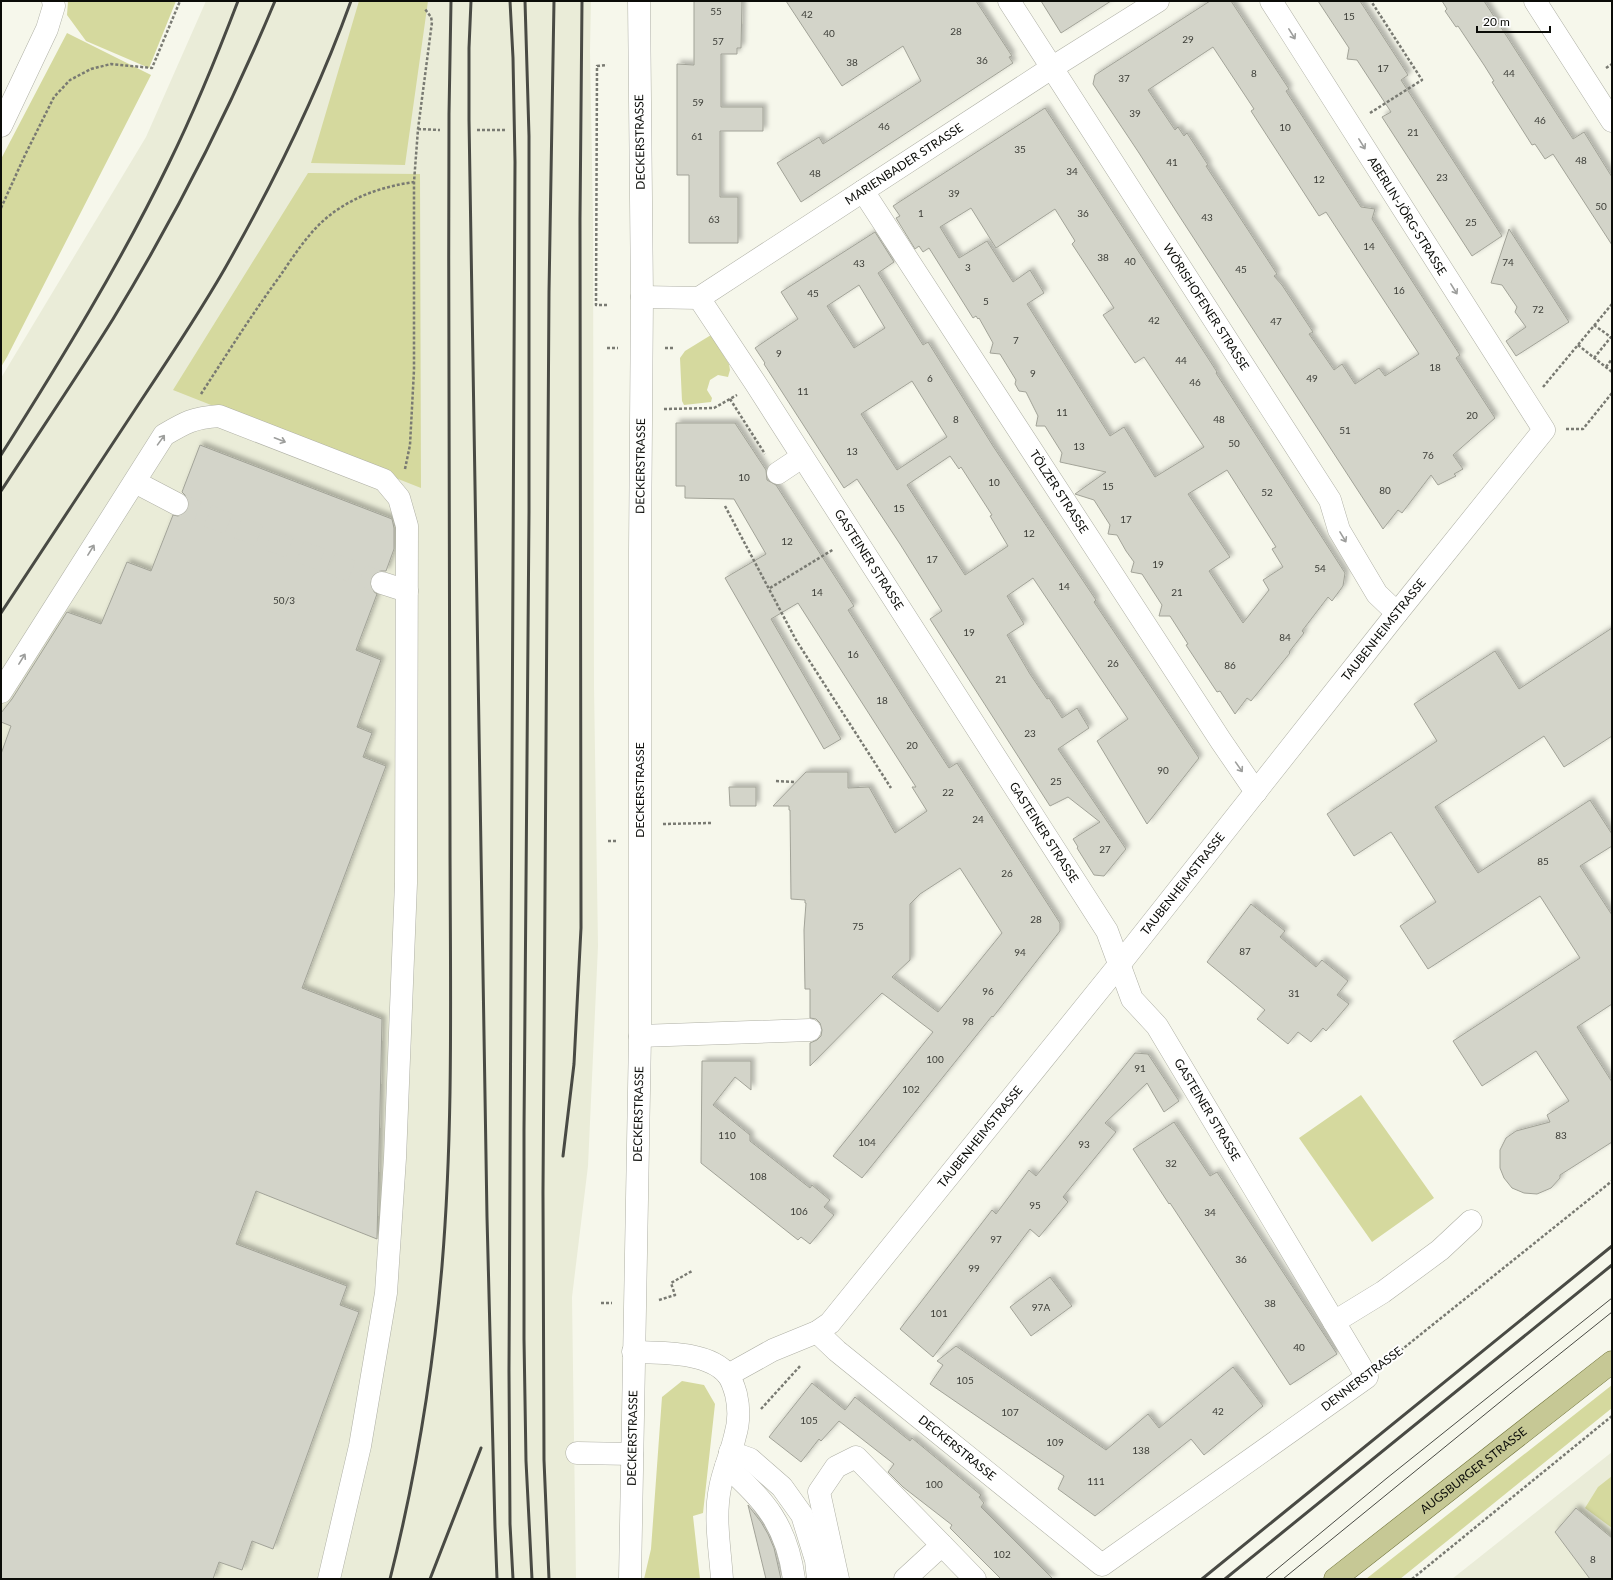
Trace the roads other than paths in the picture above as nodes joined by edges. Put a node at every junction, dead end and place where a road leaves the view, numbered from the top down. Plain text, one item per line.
1 (53, 1) edge
2 (639, 1) edge
3 (1009, 1) edge
4 (1158, 1) edge
5 (1271, 1) edge
6 (1535, 1) edge
7 (1053, 67) junction
8 (1612, 121) edge
9 (1, 126) edge
10 (863, 191) junction
11 (642, 297) junction
12 (699, 298) junction
13 (1544, 430) joint
14 (802, 457) junction
15 (778, 473) road end
16 (134, 482) junction
17 (177, 504) tunnel mouth
18 (382, 583) tunnel mouth
19 (407, 591) junction
20 (1397, 613) junction
21 (1, 692) edge
22 (1256, 792) junction
23 (1119, 965) junction
24 (810, 1030) dead end
25 (640, 1036) junction
26 (1471, 1221) dead end
27 (1334, 1322) junction
28 (817, 1332) junction
29 (633, 1352) junction
30 (1612, 1362) edge
31 (728, 1375) junction
32 (1367, 1377) joint
33 (731, 1451) junction
34 (576, 1453) dead end
35 (632, 1454) junction
36 (942, 1545) junction
37 (1102, 1565) joint
38 (329, 1579) edge
39 (630, 1579) edge
40 (722, 1579) edge
41 (794, 1579) edge
42 (818, 1579) edge
43 (838, 1579) edge
44 (906, 1579) edge
45 (975, 1579) edge
46 (1335, 1579) edge

1 - 9 street
2 - 11 street, DECKERSTRASSE
3 - 7 street, WÖRISHOFENER STRASSE
4 - 7 street, MARIENBADER STRASSE
5 -> 13 street, ABERLIN-JÖRG-STRASSE
6 - 8 street
7 - 10 street, MARIENBADER STRASSE
7 -> 20 street, WÖRISHOFENER STRASSE
10 - 12 street, MARIENBADER STRASSE
10 -> 22 street, TÖLZER STRASSE
11 - 12 street
11 - 25 street, DECKERSTRASSE
12 - 14 street, GASTEINER STRASSE
13 - 20 street, TAUBENHEIMSTRASSE
14 - 15 street
14 - 23 street, GASTEINER STRASSE
16 - 17 street
16 -> 19 street
21 -> 16 street
18 - 19 street
19 - 38 street
20 - 22 street, TAUBENHEIMSTRASSE
22 - 23 street, TAUBENHEIMSTRASSE
23 - 27 street, GASTEINER STRASSE
23 - 28 street, TAUBENHEIMSTRASSE
24 - 25 street
25 - 29 street, DECKERSTRASSE
26 - 27 street
27 - 32 street, GASTEINER STRASSE
28 - 31 street
28 - 37 street, DECKERSTRASSE
29 - 31 street
29 - 35 street, DECKERSTRASSE
30 - 46 main road, AUGSBURGER STRASSE
31 - 33 street
32 - 37 street, DENNERSTRASSE
33 - 40 street
33 - 41 street
33 - 42 street
34 - 35 street
35 - 39 street, DECKERSTRASSE
36 - 43 street
36 - 44 street
36 - 45 street

